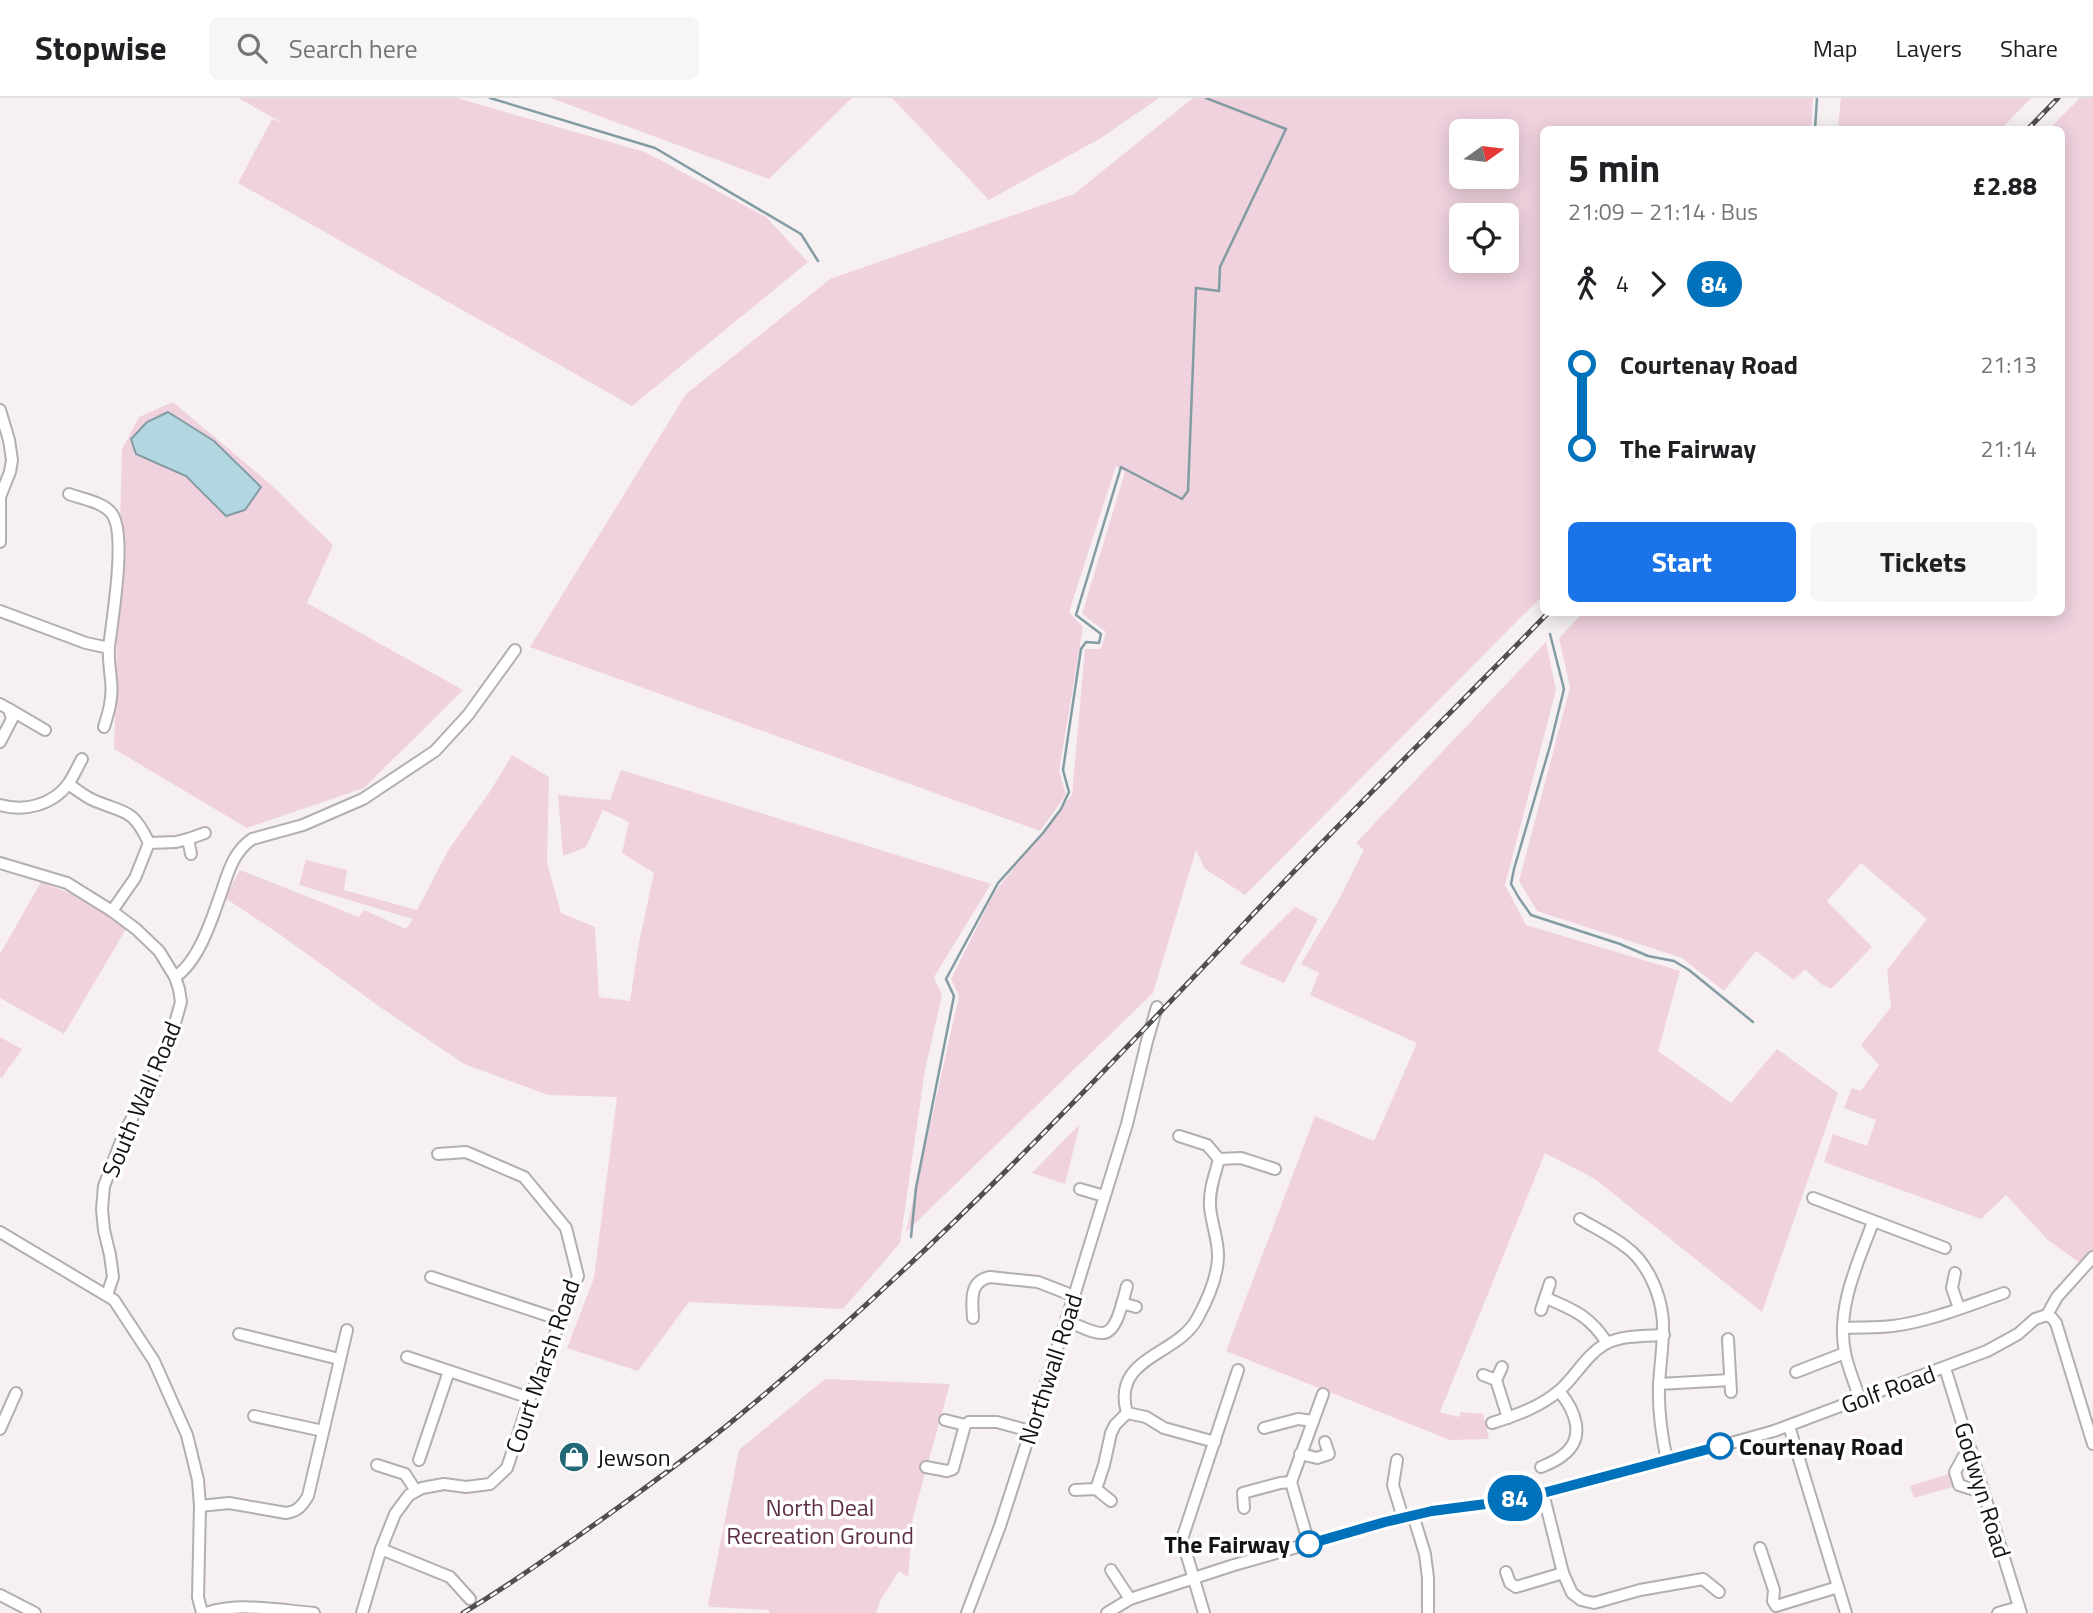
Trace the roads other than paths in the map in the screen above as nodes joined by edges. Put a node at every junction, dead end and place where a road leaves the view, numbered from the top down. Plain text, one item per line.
1 (0, 410) edge
2 (69, 494) dead end
3 (0, 542) edge
4 (0, 611) edge
5 (108, 648) junction
6 (515, 650) dead end
7 (4, 707) edge
8 (104, 727) dead end
9 (45, 730) dead end
10 (0, 742) edge
11 (82, 758) dead end
12 (68, 784) junction
13 (0, 805) edge
14 (205, 833) dead end
15 (188, 839) junction
16 (149, 844) junction
17 (191, 854) dead end
18 (1, 866) edge
19 (112, 911) junction
20 (175, 977) junction
21 (1157, 1007) dead end
22 (1128, 1124) junction
23 (1141, 1127) dead end
24 (1185, 1142) dead end
25 (438, 1154) dead end
26 (1219, 1159) junction
27 (1275, 1169) dead end
28 (1080, 1189) dead end
29 (1104, 1196) junction
30 (1813, 1198) dead end
31 (1580, 1219) dead end
32 (1873, 1222) junction
33 (1938, 1230) dead end
34 (0, 1231) edge
35 (1931, 1242) junction
36 (1945, 1248) dead end
37 (2093, 1257) edge
38 (1955, 1273) dead end
39 (431, 1277) dead end
40 (1550, 1283) dead end
41 (1127, 1286) dead end
42 (2004, 1293) dead end
43 (107, 1295) junction
44 (1074, 1296) junction
45 (1546, 1298) junction
46 (1122, 1303) junction
47 (1136, 1307) dead end
48 (1959, 1308) junction
49 (1541, 1310) dead end
50 (2047, 1315) junction
51 (973, 1318) dead end
52 (561, 1320) junction
53 (1066, 1321) junction
54 (1843, 1328) junction
55 (347, 1330) dead end
56 (239, 1334) dead end
57 (1664, 1335) junction
58 (1728, 1339) dead end
59 (1607, 1343) junction
60 (1845, 1353) junction
61 (407, 1357) dead end
62 (339, 1359) junction
63 (1502, 1367) dead end
64 (1945, 1368) junction
65 (1238, 1370) dead end
66 (449, 1371) junction
67 (1796, 1372) dead end
68 (1483, 1375) dead end
69 (1496, 1380) junction
70 (1730, 1380) junction
71 (1659, 1384) junction
72 (1559, 1391) junction
73 (1731, 1392) dead end
74 (16, 1393) dead end
75 (1324, 1394) dead end
76 (530, 1398) junction
77 (1860, 1399) junction
78 (2093, 1400) edge
79 (2081, 1404) junction
80 (1127, 1413) junction
81 (254, 1416) dead end
82 (1508, 1418) junction
83 (267, 1420) junction
84 (945, 1420) dead end
85 (1313, 1421) junction
86 (1492, 1423) dead end
87 (965, 1425) junction
88 (1789, 1426) junction
89 (1264, 1428) dead end
90 (0, 1429) edge
91 (1030, 1431) junction
92 (323, 1432) junction
93 (264, 1433) dead end
94 (1215, 1442) junction
95 (1325, 1442) dead end
96 (2093, 1444) edge
97 (1971, 1450) junction
98 (1300, 1454) junction
99 (419, 1460) dead end
100 (1397, 1460) dead end
101 (1667, 1461) junction
102 (376, 1465) dead end
103 (926, 1467) dead end
104 (1541, 1467) dead end
105 (1291, 1482) junction
106 (1096, 1489) junction
107 (1075, 1490) dead end
108 (1983, 1490) junction
109 (416, 1491) junction
110 (1543, 1493) junction
111 (1111, 1501) dead end
112 (201, 1506) junction
113 (1244, 1508) dead end
114 (1408, 1516) junction
115 (1309, 1544) junction
116 (1760, 1548) dead end
117 (381, 1549) junction
118 (1111, 1570) dead end
119 (1506, 1572) dead end
120 (1563, 1573) junction
121 (1193, 1578) junction
122 (1838, 1587) junction
123 (1719, 1592) dead end
124 (0, 1595) edge
125 (470, 1599) dead end
126 (1130, 1599) junction
127 (1777, 1609) edge
128 (2020, 1610) edge
129 (35, 1613) edge
130 (204, 1613) edge
131 (314, 1613) edge
132 (362, 1613) edge
133 (967, 1613) edge
134 (1107, 1613) edge
135 (1203, 1613) edge
136 (1428, 1613) edge
137 (1846, 1613) edge
138 (1998, 1613) edge

1 - 3 street
2 - 5 street
4 - 5 street
5 - 8 street
6 - 20 street
7 - 9 street
7 - 10 street
11 - 12 street
12 - 13 street
12 - 16 street
14 - 15 street
15 - 16 street
15 - 17 street
16 - 19 street
18 - 19 street
19 - 20 street
20 - 43 street, South Wall Road
21 - 22 street, Northwall Road
22 - 23 street
22 - 29 street, Northwall Road
24 - 26 street
25 - 52 street, Court Marsh Road
26 - 27 street
26 - 80 street
28 - 29 street
29 - 44 street, Northwall Road
30 - 32 street
31 - 57 street
32 - 35 street
32 - 54 street
33 - 35 street
34 - 43 street
35 - 36 street
37 - 50 street, Golf Road
38 - 48 street
39 - 52 street
40 - 45 street
41 - 46 street
42 - 48 street
43 - 112 street
44 - 51 street
44 - 53 street, Northwall Road
45 - 49 street
45 - 59 street
46 - 47 street
46 - 53 street
48 - 54 street
50 - 64 street, Golf Road
50 - 79 street
52 - 76 street, Court Marsh Road
53 - 91 street, Northwall Road
54 - 60 street
55 - 62 street
56 - 62 street
57 - 59 street
57 - 71 street
58 - 70 street
59 - 72 street
60 - 67 street
60 - 77 street
61 - 66 street
62 - 92 street
63 - 69 street
64 - 77 street, Golf Road
64 - 97 street, Godwyn Road
65 - 94 street
66 - 76 street
66 - 99 street
68 - 69 street
69 - 82 street
70 - 71 street
70 - 73 street
71 - 101 street
72 - 82 street
72 - 104 street
74 - 90 street
75 - 85 street
76 - 109 street, Court Marsh Road
77 - 88 street, Golf Road
78 - 79 street
79 - 96 street
80 - 94 street
80 - 106 street
81 - 83 street
82 - 86 street
83 - 92 street
83 - 93 street
84 - 87 street
85 - 89 street
85 - 98 street
87 - 91 street
87 - 103 street
88 - 101 street, Golf Road
88 - 122 street
91 - 133 street, Northwall Road
92 - 112 street
94 - 121 street
95 - 98 street
97 - 108 street, Godwyn Road
97 - 108 street
98 - 105 street
100 - 114 street
101 - 110 street, Golf Road
102 - 109 street
105 - 113 street
105 - 115 street
106 - 107 street
106 - 111 street
108 - 128 street, Godwyn Road
109 - 117 street
110 - 114 street, Golf Road
110 - 120 street
112 - 130 street
114 - 115 street, Golf Road
114 - 136 street
115 - 121 street, Golf Road
116 - 127 street
117 - 125 street
117 - 132 street
118 - 126 street
119 - 120 street
120 - 123 street
121 - 126 street, Golf Road
121 - 135 street
122 - 127 street
122 - 137 street
124 - 129 street
126 - 134 street, Golf Road
128 - 138 street
130 - 131 street

